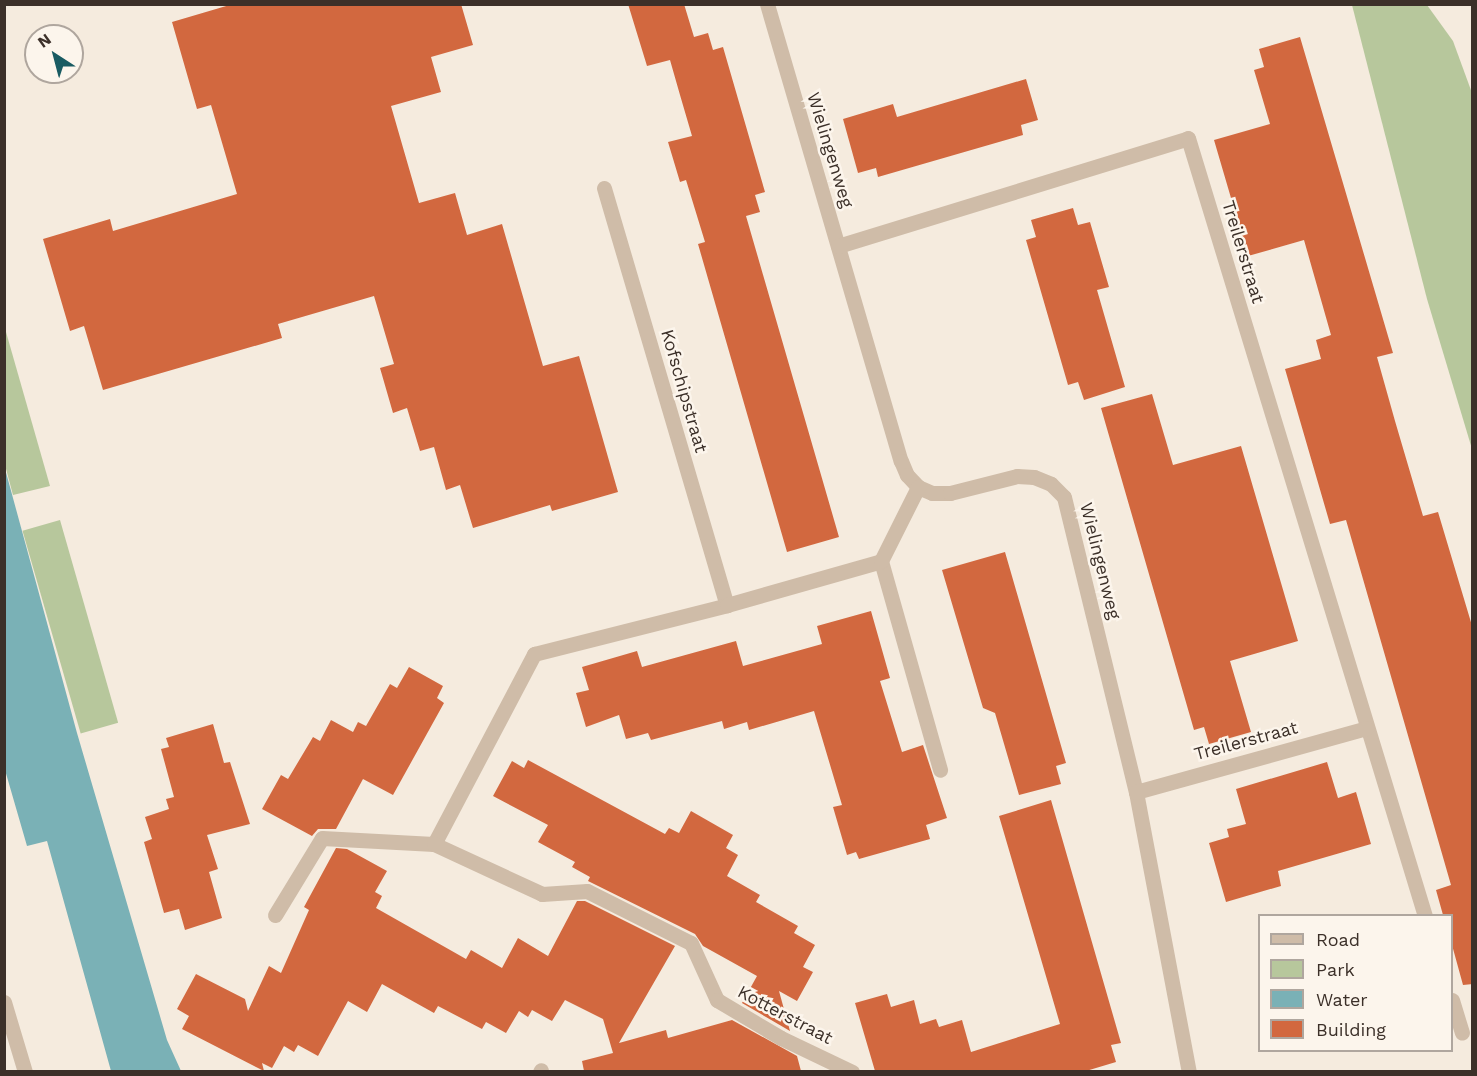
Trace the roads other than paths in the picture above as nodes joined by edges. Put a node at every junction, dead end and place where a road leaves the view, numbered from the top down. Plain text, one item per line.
1 (767, 4) edge
2 (604, 188) dead end
3 (838, 246) junction
4 (918, 487) junction
5 (881, 561) junction
6 (727, 605) junction
7 (1366, 728) junction
8 (940, 770) dead end
9 (1136, 792) junction
10 (434, 844) junction
11 (1425, 914) edge
12 (275, 915) dead end
13 (4, 1002) edge
14 (1453, 1003) edge
15 (1462, 1032) dead end
16 (26, 1071) edge
17 (852, 1071) edge
18 (1189, 1071) edge

1 - 3 street, Wielingenweg
2 - 6 street, Kofschipstraat
3 - 4 street, Wielingenweg
3 - 7 street, Treilerstraat
4 - 5 street
4 - 9 street, Wielingenweg
5 - 6 street
5 - 8 street
6 - 10 street
7 - 9 street, Treilerstraat
7 - 11 street, Treilerstraat
9 - 18 street, Wielingenweg
10 - 12 street, Kotterstraat
10 - 17 street, Kotterstraat
13 - 16 street
14 - 15 street

